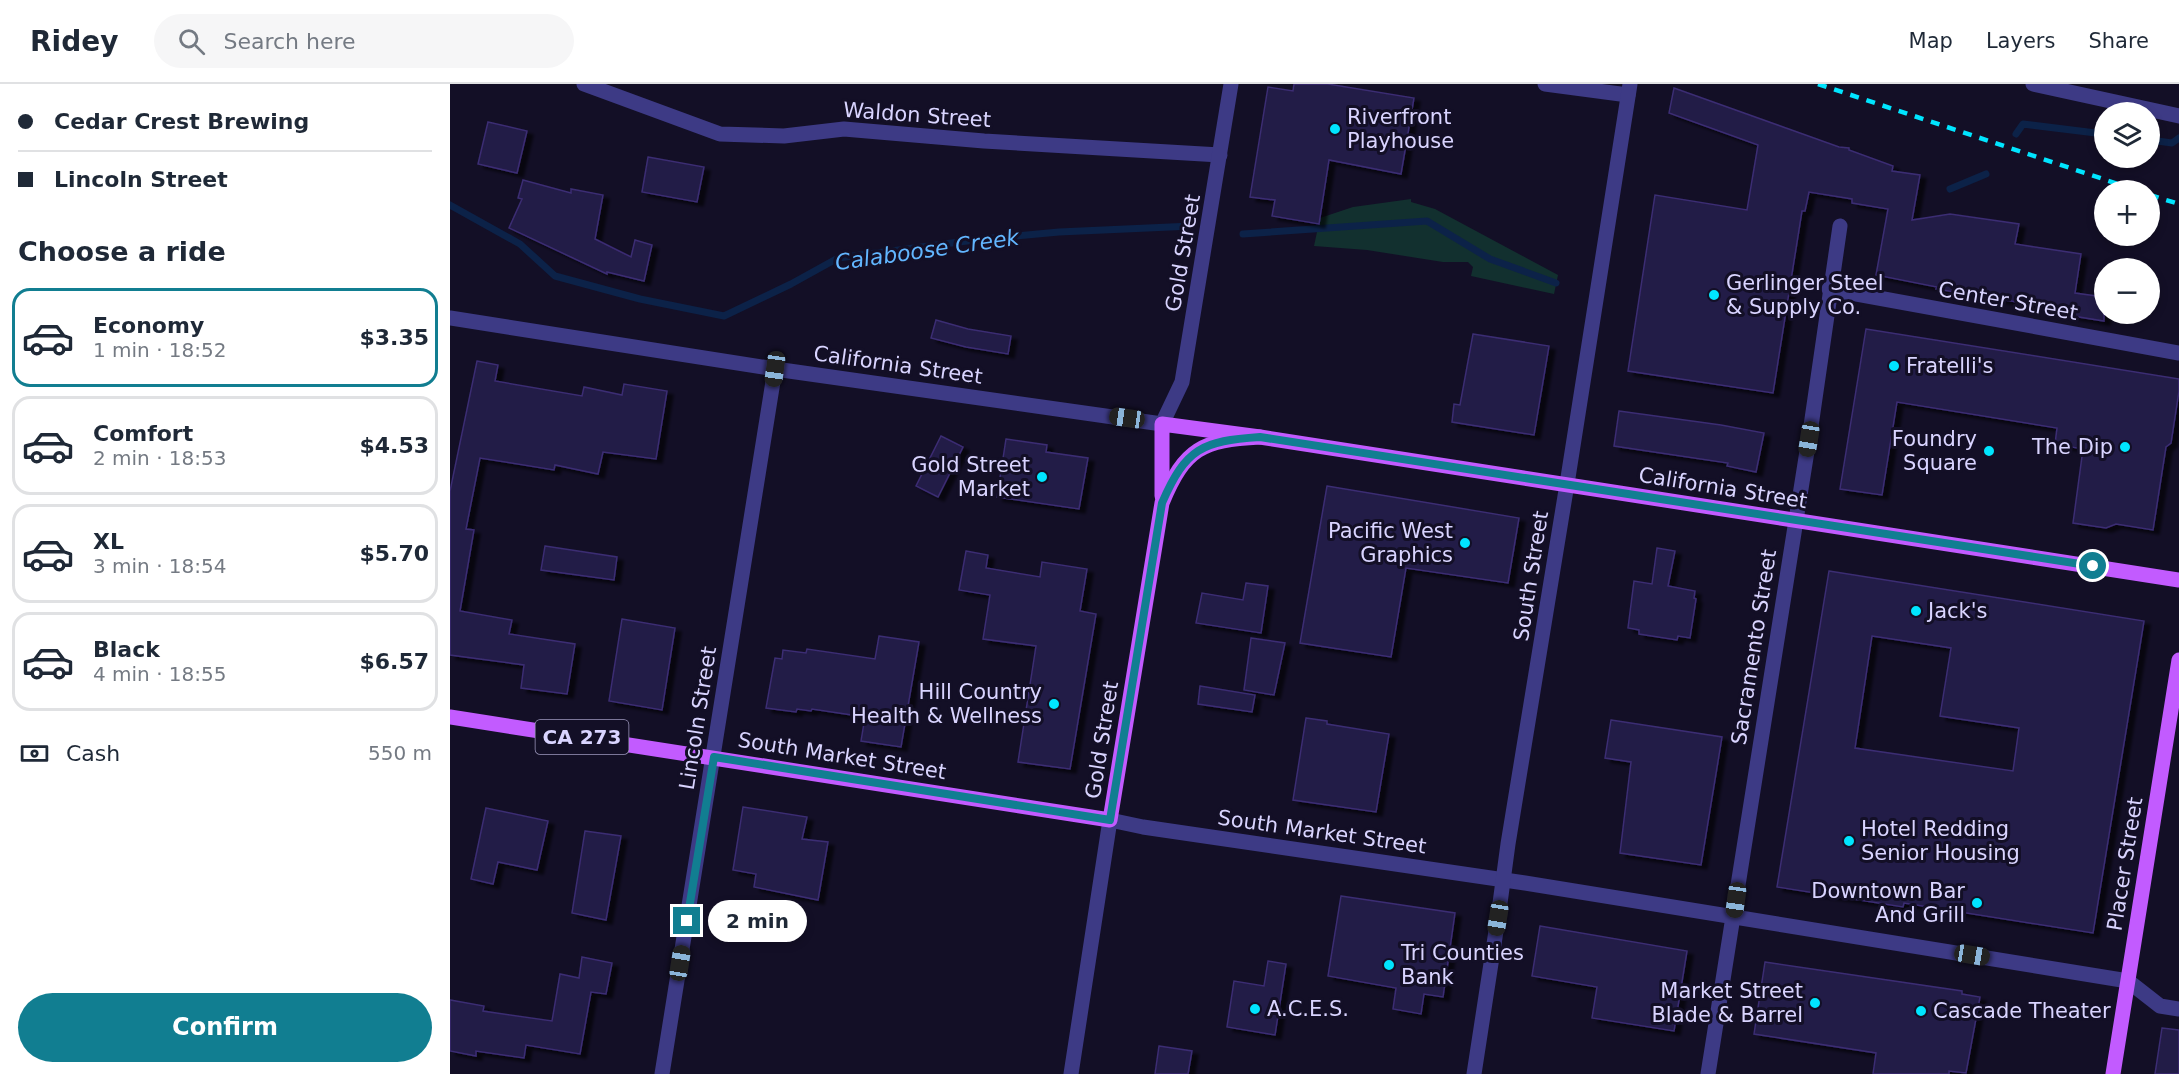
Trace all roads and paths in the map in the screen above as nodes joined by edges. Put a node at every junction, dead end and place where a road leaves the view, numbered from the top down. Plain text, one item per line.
1 (584, 84) edge
2 (1231, 84) edge
3 (1545, 84) edge
4 (2033, 84) edge
5 (1629, 90) edge
6 (2179, 116) edge
7 (1220, 156) junction
8 (1839, 226) dead end
9 (1829, 289) junction
10 (450, 318) edge
11 (2179, 353) edge
12 (775, 369) junction
13 (1162, 424) junction
14 (1260, 437) junction
15 (1190, 456) joint
16 (1567, 484) junction
17 (1162, 503) junction
18 (1795, 520) junction
19 (2179, 580) edge
20 (2179, 660) edge
21 (450, 717) edge
22 (714, 757) junction
23 (1110, 820) junction
24 (1503, 880) junction
25 (1734, 916) junction
26 (2128, 981) junction
27 (2179, 1009) edge
28 (662, 1074) edge
29 (1071, 1074) edge
30 (1473, 1074) edge
31 (1708, 1074) edge
32 (2113, 1074) edge

1 - 7 street, Waldon Street
2 - 7 street, Gold Street
3 - 5 street
4 - 6 street
5 - 16 street, South Street
7 - 13 street, Gold Street
8 - 9 street, Sacramento Street
9 - 11 street, Center Street
9 - 18 street, Sacramento Street
10 - 12 street, California Street
12 - 13 street, California Street
12 - 22 street, Lincoln Street
13 - 14 main road, California Street
13 - 17 main road
14 - 15 main road, California Street
14 - 16 main road, California Street
15 - 17 main road, Gold Street
16 - 18 main road, California Street
16 - 24 street, South Street
17 - 23 main road, Gold Street
18 - 19 main road, California Street
18 - 25 street, Sacramento Street
20 - 26 main road, Placer Street
21 - 22 main road, South Market Street / CA 273
22 - 23 main road, South Market Street / CA 273
22 - 28 street, Lincoln Street
23 - 24 street, South Market Street
23 - 29 street, Gold Street
24 - 25 street, South Market Street
24 - 30 street, South Street
25 - 26 street, South Market Street
25 - 31 street, Sacramento Street
26 - 27 street, South Market Street
26 - 32 main road, Placer Street

